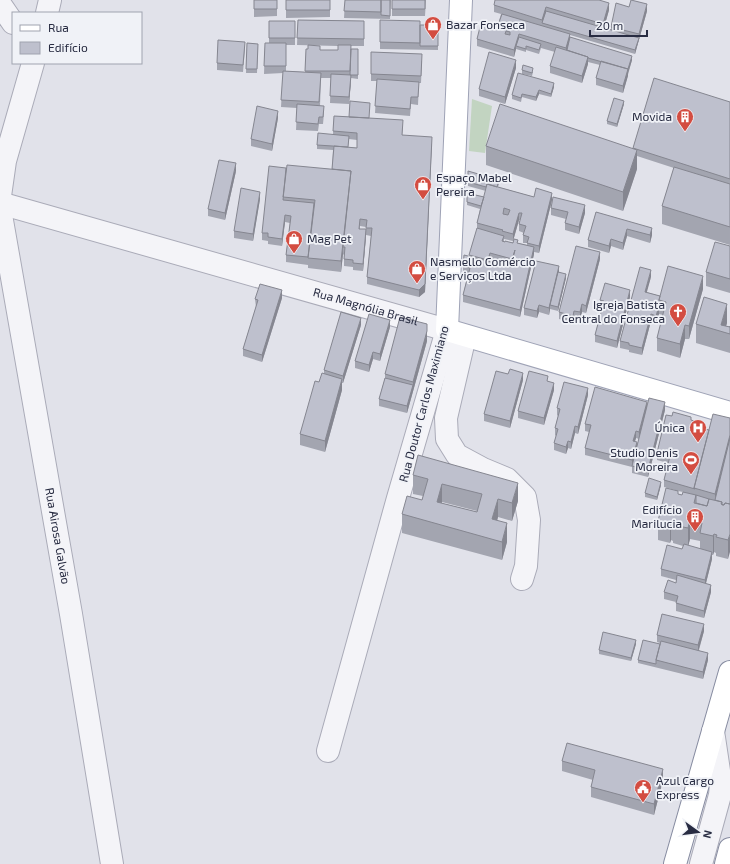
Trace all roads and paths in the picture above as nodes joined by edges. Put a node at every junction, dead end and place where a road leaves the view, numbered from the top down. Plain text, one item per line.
1 (50, 0) edge
2 (461, 0) edge
3 (0, 4) edge
4 (47, 12) edge
5 (12, 22) edge
6 (33, 64) edge
7 (2, 158) edge
8 (0, 196) edge
9 (0, 203) edge
10 (0, 208) edge
11 (456, 333) junction
12 (730, 413) edge
13 (522, 579) dead end
14 (730, 672) edge
15 (713, 731) junction
16 (328, 751) dead end
17 (730, 849) edge
18 (112, 864) edge
19 (675, 864) edge
20 (701, 864) edge
21 (726, 864) edge

1 - 4 street
2 - 11 main road, Rua Doutor Carlos Maximiano
3 - 5 street
6 - 7 street
7 - 8 street
9 - 11 street, Rua Magnólia Brasil
10 - 18 street, Rua Airosa Galvão
11 - 12 main road, Rua Magnólia Brasil
11 - 13 street
11 - 16 street, Rua Doutor Carlos Maximiano
14 - 15 main road
15 - 19 main road
15 - 20 street
17 - 21 main road

